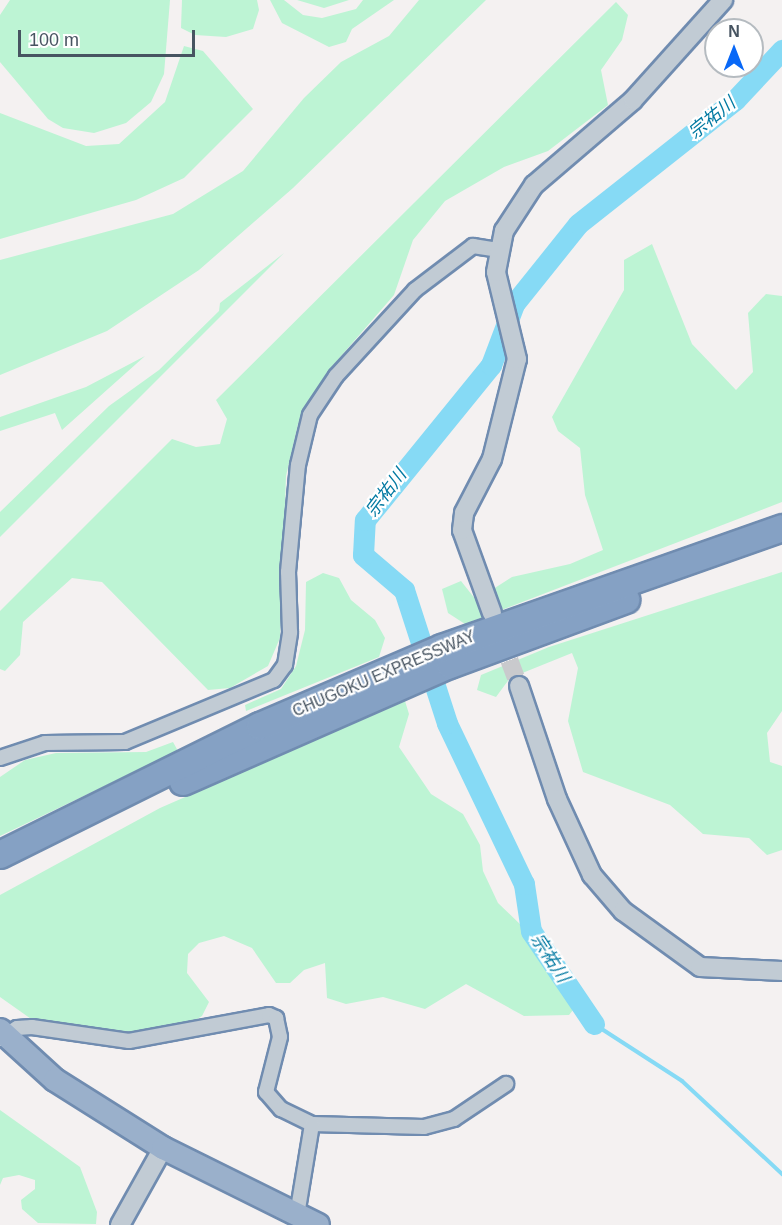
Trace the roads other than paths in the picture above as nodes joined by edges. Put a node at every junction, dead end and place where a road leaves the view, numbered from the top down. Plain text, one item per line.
1 (723, 0) edge
2 (498, 250) junction
3 (782, 528) edge
4 (782, 547) edge
5 (492, 613) dead end
6 (446, 657) junction
7 (404, 674) junction
8 (519, 686) tunnel mouth
9 (0, 758) edge
10 (0, 855) edge
11 (0, 873) edge
12 (782, 971) edge
13 (1, 1035) edge
14 (506, 1084) dead end
15 (312, 1124) junction
16 (163, 1148) junction
17 (297, 1215) junction
18 (120, 1225) edge
19 (318, 1225) edge

1 - 2 street
2 - 5 street
2 - 9 street
3 - 6 highway, CHUGOKU EXPRESSWAY
4 - 6 highway, CHUGOKU EXPRESSWAY
6 - 7 highway, CHUGOKU EXPRESSWAY
7 - 10 highway, CHUGOKU EXPRESSWAY
7 - 11 highway, CHUGOKU EXPRESSWAY
8 - 12 street
13 - 15 street
13 - 16 highway
14 - 15 street
15 - 17 street
16 - 17 highway
16 - 18 street
17 - 19 highway

